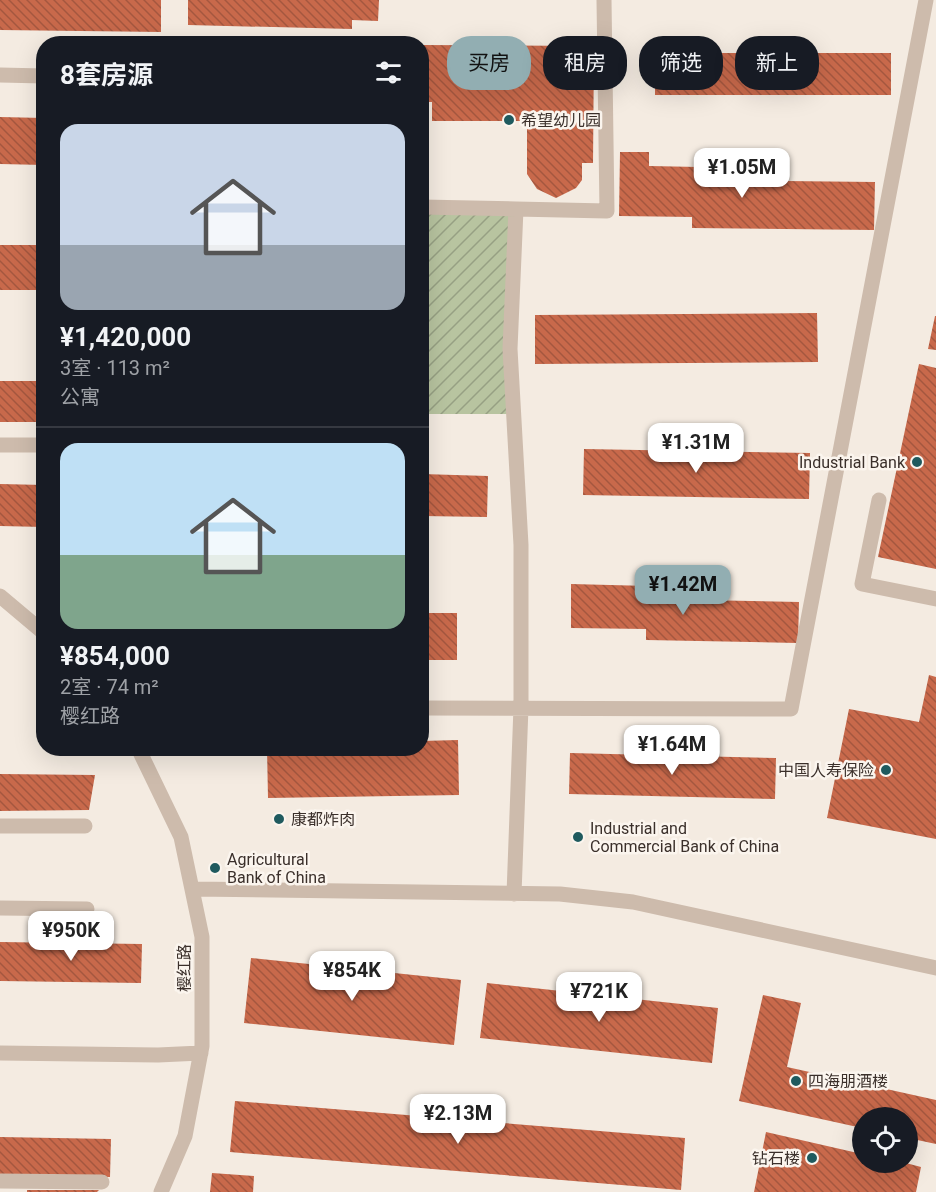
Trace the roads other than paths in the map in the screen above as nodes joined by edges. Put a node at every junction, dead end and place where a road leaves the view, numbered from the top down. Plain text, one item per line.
1 (604, 0) edge
2 (926, 0) edge
3 (0, 75) edge
4 (36, 76) edge
5 (429, 207) edge
6 (516, 209) junction
7 (0, 445) edge
8 (36, 445) edge
9 (879, 500) dead end
10 (0, 596) edge
11 (936, 599) edge
12 (36, 626) edge
13 (521, 707) junction
14 (429, 708) edge
15 (142, 756) edge
16 (0, 826) edge
17 (85, 826) dead end
18 (192, 889) junction
19 (514, 894) junction
20 (0, 908) edge
21 (87, 909) dead end
22 (936, 968) edge
23 (0, 1053) edge
24 (201, 1053) junction
25 (0, 1181) edge
26 (102, 1182) dead end
27 (161, 1192) edge

1 - 6 street
2 - 13 street
3 - 4 street
5 - 6 street
6 - 13 street
7 - 8 street
9 - 11 street
10 - 12 street
13 - 14 street
13 - 19 street
15 - 18 street, 樱红路
16 - 17 street
18 - 19 street
18 - 24 street, 樱红路
19 - 22 street
20 - 21 street
23 - 24 street
24 - 27 street, 樱红路
25 - 26 street

